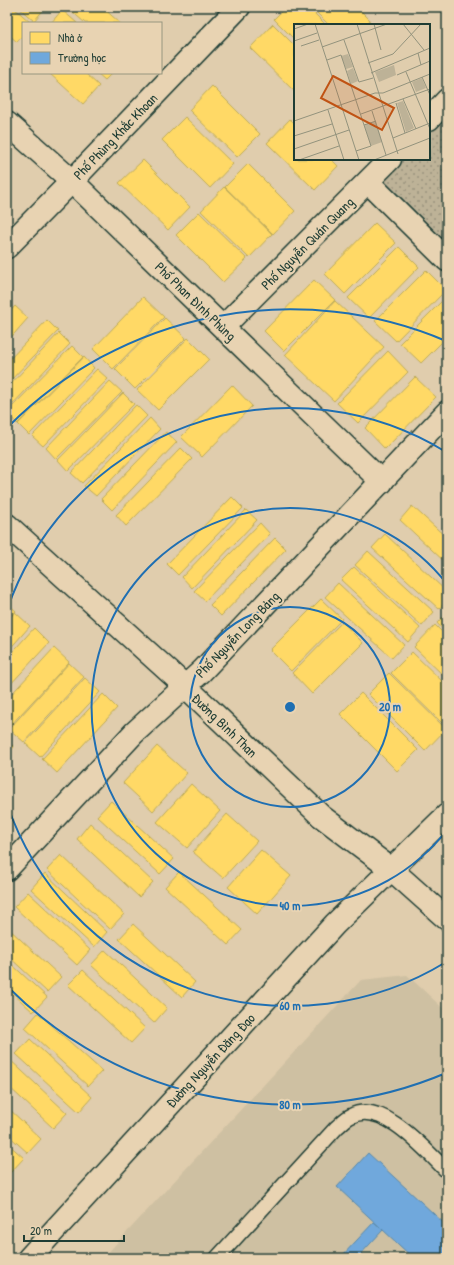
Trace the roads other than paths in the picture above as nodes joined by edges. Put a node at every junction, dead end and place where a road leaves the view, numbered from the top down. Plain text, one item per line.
1 (239, 7) edge
2 (447, 100) edge
3 (430, 118) edge
4 (7, 124) edge
5 (389, 160) edge
6 (72, 182) junction
7 (368, 182) junction
8 (7, 247) edge
9 (447, 260) edge
10 (223, 327) junction
11 (447, 412) edge
12 (382, 482) junction
13 (7, 525) edge
14 (185, 686) junction
15 (447, 815) edge
16 (7, 869) edge
17 (391, 869) junction
18 (447, 919) edge
19 (447, 1171) edge
20 (29, 1258) edge
21 (218, 1258) edge

1 - 6 street, Phố Phùng Khắc Khoan
2 - 3 street
4 - 6 street, Phố Phan Đình Phùng
5 - 7 street, Phố Nguyễn Quán Quang
6 - 8 street, Phố Phùng Khắc Khoan
6 - 10 street, Phố Phan Đình Phùng
7 - 9 street
7 - 10 street, Phố Nguyễn Quán Quang
10 - 12 street, Phố Phan Đình Phùng
11 - 12 street, Phố Nguyễn Long Bảng
12 - 14 street, Phố Nguyễn Long Bảng
13 - 14 street, Đường Bình Than
14 - 16 street, Phố Nguyễn Long Bảng
14 - 17 street, Đường Bình Than
15 - 17 street, Đường Nguyễn Đăng Đạo
17 - 18 street, Đường Bình Than
17 - 20 street, Đường Nguyễn Đăng Đạo
19 - 21 lane

